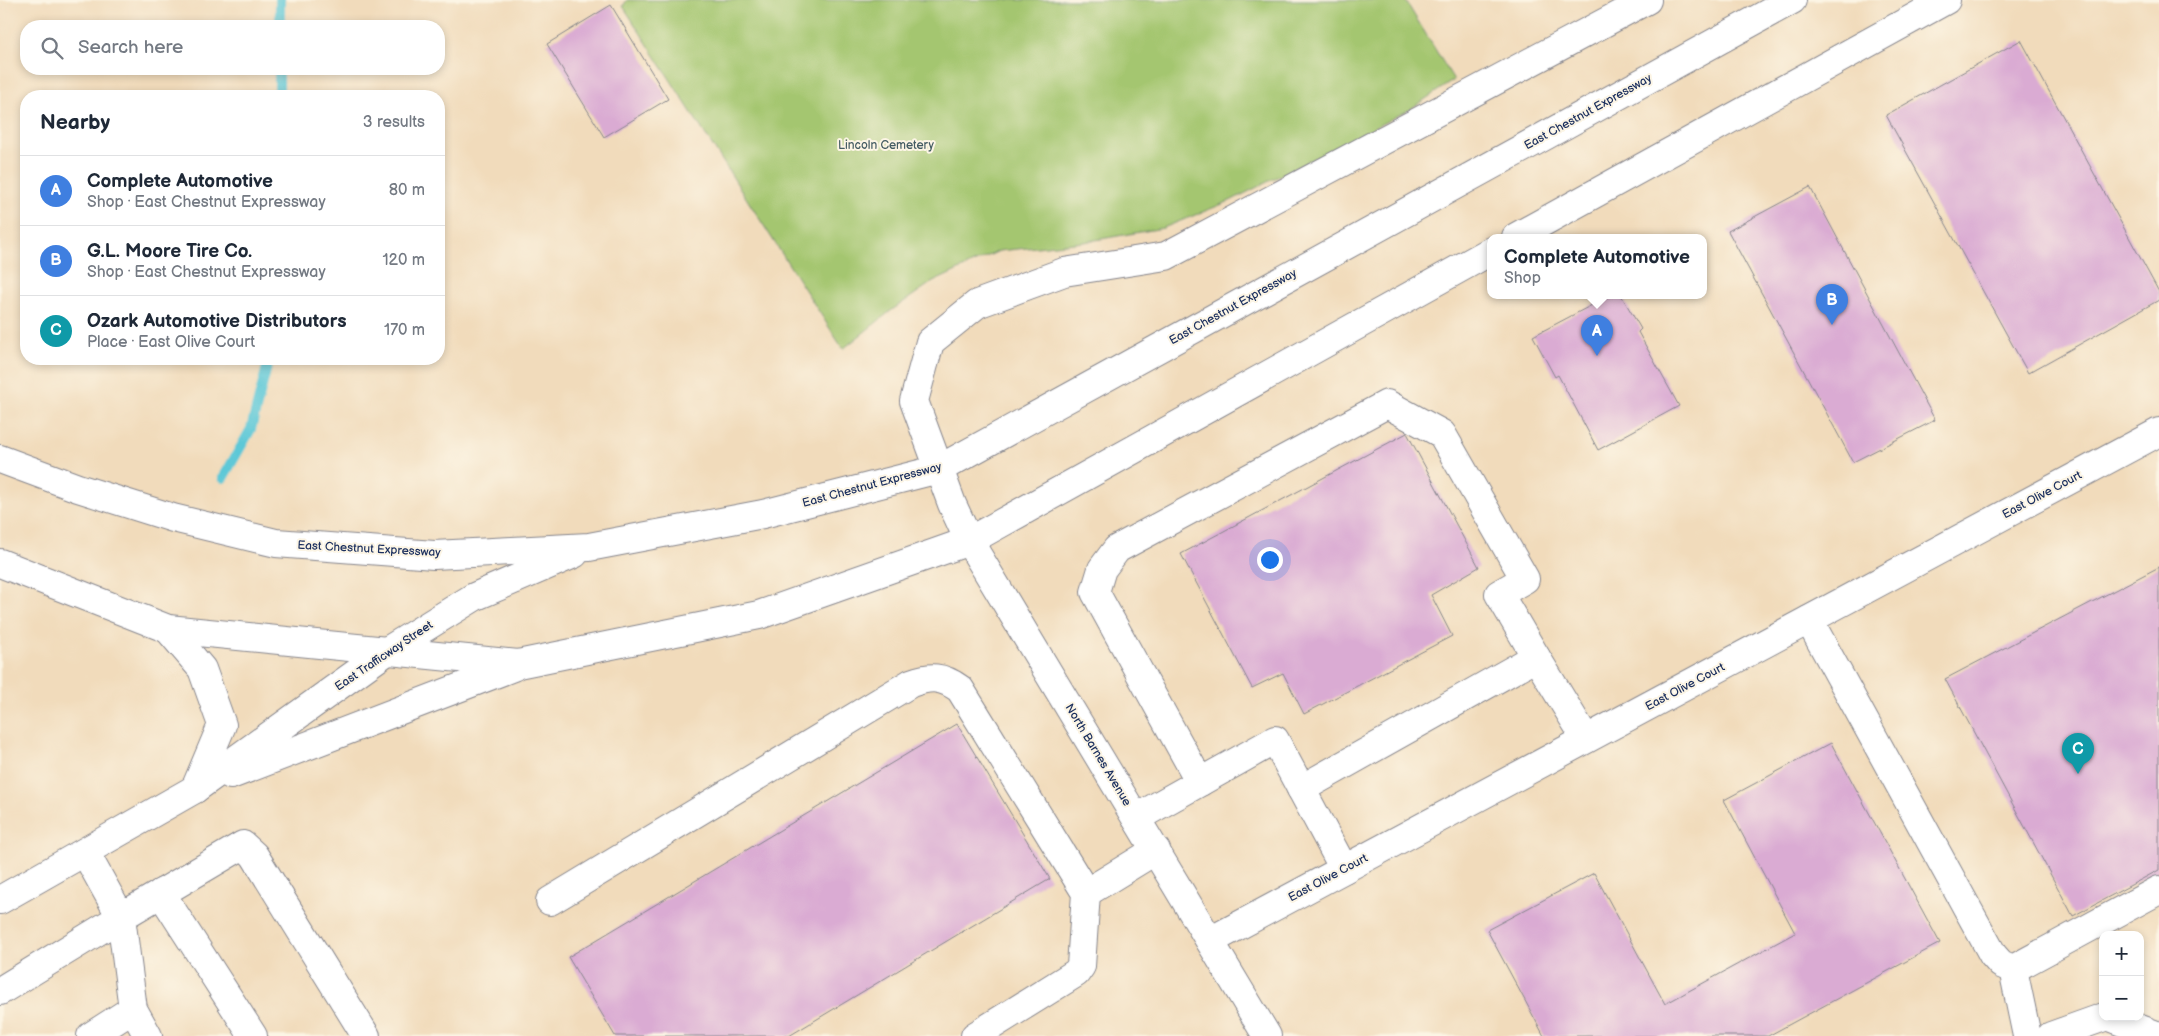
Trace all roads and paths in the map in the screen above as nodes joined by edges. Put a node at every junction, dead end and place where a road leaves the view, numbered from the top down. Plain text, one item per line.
1 (1647, 0) edge
2 (1792, 0) edge
3 (1946, 0) edge
4 (1521, 234) edge
5 (1487, 253) edge
6 (2159, 432) edge
7 (0, 460) edge
8 (939, 469) junction
9 (969, 541) junction
10 (589, 547) junction
11 (0, 563) edge
12 (1810, 620) junction
13 (168, 629) junction
14 (387, 651) junction
15 (1536, 657) junction
16 (518, 664) junction
17 (1586, 739) junction
18 (1200, 782) junction
19 (195, 789) junction
20 (1301, 789) junction
21 (1136, 818) junction
22 (1156, 850) junction
23 (84, 852) junction
24 (1344, 869) junction
25 (2159, 890) edge
26 (161, 893) junction
27 (1086, 893) junction
28 (0, 900) edge
29 (550, 901) dead end
30 (121, 917) junction
31 (1210, 941) junction
32 (2013, 969) junction
33 (0, 991) edge
34 (133, 1009) junction
35 (2099, 1019) edge
36 (2120, 1021) edge
37 (91, 1036) edge
38 (148, 1036) edge
39 (253, 1036) edge
40 (366, 1036) edge
41 (975, 1036) edge
42 (1267, 1036) edge
43 (2027, 1036) edge
44 (2051, 1036) edge
45 (2159, 1036) edge

1 - 8 main road, North Barnes Avenue
2 - 8 main road, East Chestnut Expressway
3 - 4 main road
5 - 9 main road
6 - 12 main road, East Olive Court
7 - 10 main road, East Chestnut Expressway
8 - 9 main road, North Barnes Avenue
8 - 10 main road, East Chestnut Expressway
9 - 16 main road
9 - 21 main road, North Barnes Avenue
10 - 14 main road, East Trafficway Street
11 - 13 main road
12 - 17 main road, East Olive Court
12 - 32 main road
13 - 14 main road
13 - 19 main road
14 - 16 main road
14 - 19 main road, East Trafficway Street
15 - 17 main road
15 - 18 main road
15 - 20 main road
16 - 19 main road, East Trafficway Street
17 - 24 main road, East Olive Court
18 - 20 main road
18 - 21 main road
19 - 23 main road, East Trafficway Street
20 - 24 main road
21 - 22 main road, North Barnes Avenue
22 - 27 main road
22 - 31 main road, North Barnes Avenue
23 - 28 main road, East Trafficway Street
23 - 30 main road
24 - 31 main road, East Olive Court
25 - 32 main road
26 - 30 main road
26 - 39 main road
26 - 40 main road
27 - 29 main road
27 - 41 main road
30 - 33 main road
30 - 34 main road
31 - 42 main road, North Barnes Avenue
32 - 43 main road
34 - 37 main road
34 - 38 main road
35 - 44 main road
36 - 45 main road

